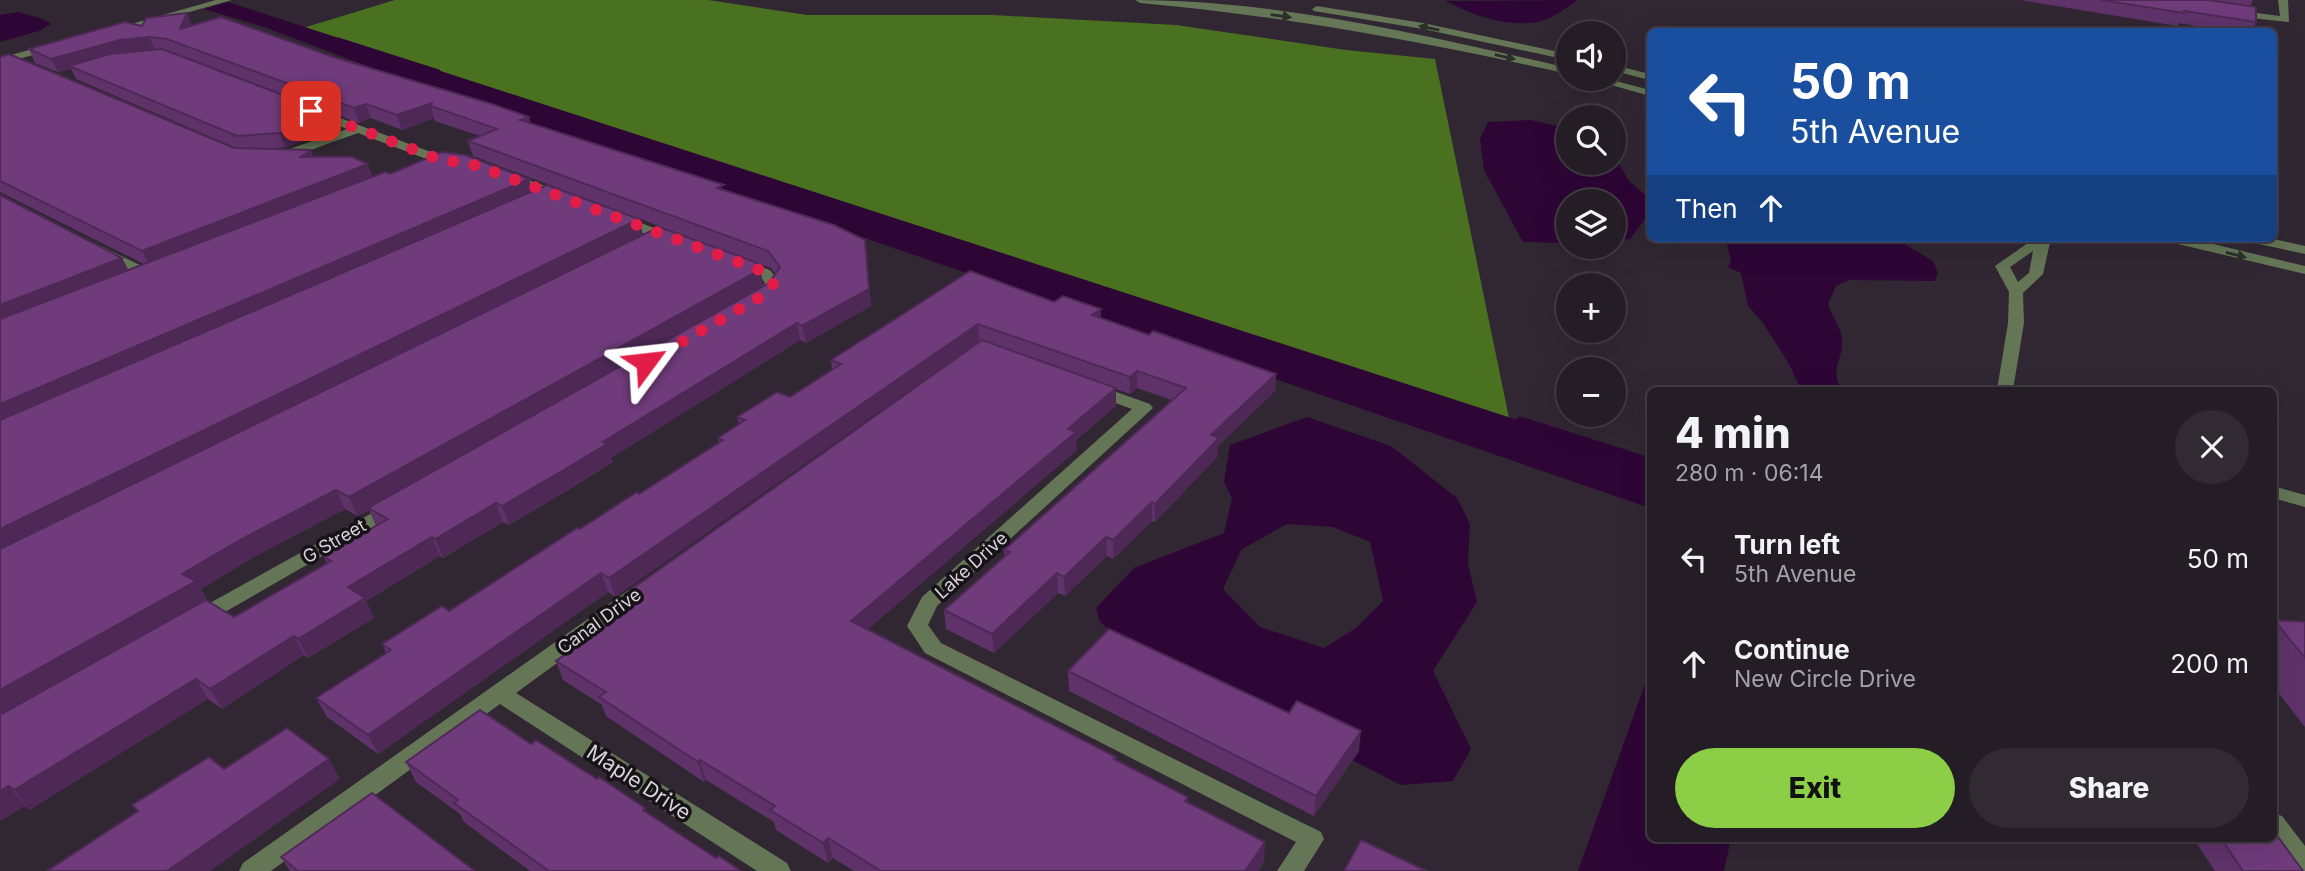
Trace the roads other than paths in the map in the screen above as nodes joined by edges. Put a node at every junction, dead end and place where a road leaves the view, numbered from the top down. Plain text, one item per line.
1 (227, 0) edge
2 (1140, 0) edge
3 (1249, 0) edge
4 (2283, 0) edge
5 (2224, 12) edge
6 (98, 34) edge
7 (60, 45) edge
8 (1556, 54) edge
9 (4, 60) edge
10 (35, 68) edge
11 (1556, 69) edge
12 (1626, 71) edge
13 (1647, 76) edge
14 (1626, 87) edge
15 (1647, 92) edge
16 (308, 110) edge
17 (358, 129) junction
18 (265, 159) edge
19 (441, 160) junction
20 (472, 164) edge
21 (416, 170) edge
22 (495, 172) edge
23 (552, 193) junction
24 (576, 202) edge
25 (527, 204) edge
26 (601, 212) edge
27 (661, 235) junction
28 (2037, 242) edge
29 (2042, 242) edge
30 (2187, 242) edge
31 (2268, 242) edge
32 (687, 244) edge
33 (91, 245) edge
34 (636, 247) edge
35 (2305, 250) edge
36 (726, 258) edge
37 (2305, 270) edge
38 (124, 284) edge
39 (2016, 292) junction
40 (742, 308) edge
41 (1069, 380) edge
42 (2005, 387) edge
43 (2277, 493) edge
44 (407, 499) edge
45 (2305, 501) edge
46 (668, 572) edge
47 (180, 629) edge
48 (500, 693) junction
49 (2277, 828) edge
50 (2305, 865) edge
51 (252, 871) edge
52 (778, 871) edge
53 (1290, 871) edge

1 - 6 street
2 -> 11 street
8 -> 3 street
4 - 5 street
7 - 9 street
9 - 10 street
12 - 13 street
14 - 15 street
16 - 17 street
17 - 18 street
17 - 19 street
19 - 20 street
19 - 21 street
22 - 23 street
23 - 24 street
23 - 25 street
26 - 27 street
27 - 32 street
27 - 34 street
28 - 39 street
29 - 39 street
30 -> 37 street
31 - 35 street
33 - 38 street
36 - 40 street
39 - 42 street
41 - 53 street, Lake Drive
43 - 45 street
44 - 47 street, G Street
46 - 48 street, Canal Drive
48 - 51 street, Canal Drive
48 - 52 street, Maple Drive
49 - 50 street

